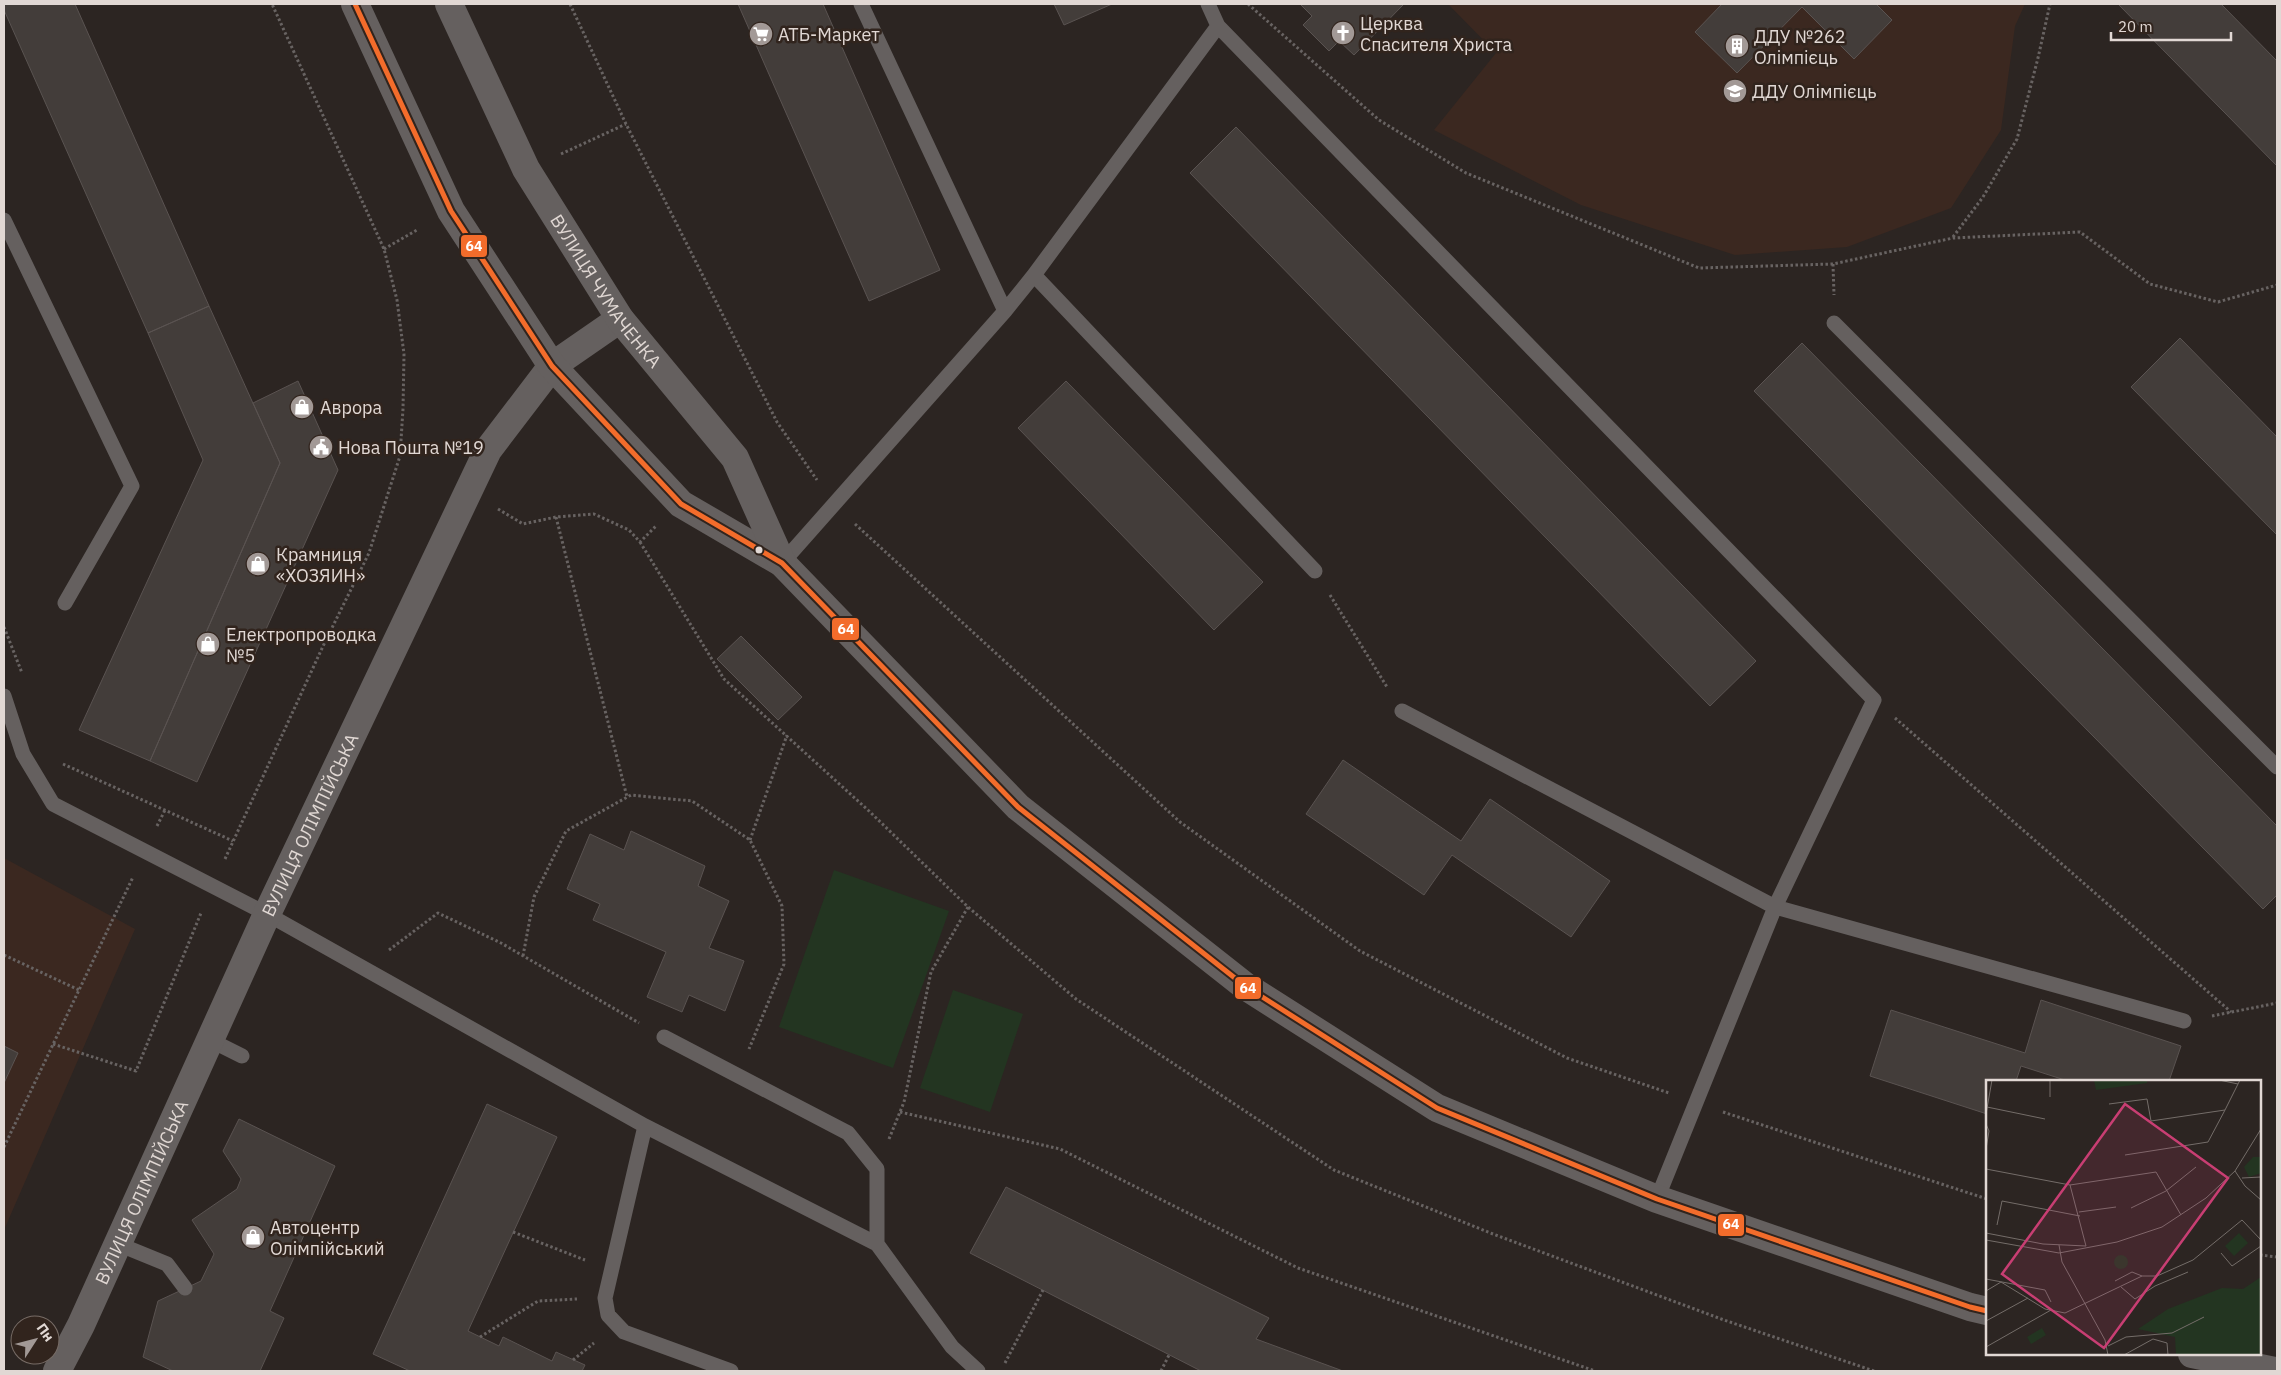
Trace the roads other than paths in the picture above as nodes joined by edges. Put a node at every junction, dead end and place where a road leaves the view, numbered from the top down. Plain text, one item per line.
1 (355, 4) edge
2 (449, 4) edge
3 (861, 4) edge
4 (1208, 4) edge
5 (1218, 26) junction
6 (4, 220) edge
7 (1034, 276) junction
8 (1005, 311) junction
9 (620, 319) junction
10 (1834, 323) dead end
11 (552, 366) junction
12 (782, 563) junction
13 (1315, 571) road end
14 (66, 603) dead end
15 (4, 696) edge
16 (1402, 711) road end
17 (2277, 767) edge
18 (1775, 907) junction
19 (267, 914) junction
20 (2184, 1021) road end
21 (664, 1037) road end
22 (210, 1040) junction
23 (242, 1056) dead end
24 (645, 1126) junction
25 (1657, 1199) junction
26 (118, 1244) junction
27 (877, 1244) junction
28 (185, 1288) dead end
29 (1986, 1311) edge
30 (2197, 1355) edge
31 (57, 1371) edge
32 (731, 1371) edge
33 (978, 1371) edge
34 (2275, 1371) edge

1 - 11 street, ВУЛИЦЯ ЧУМАЧЕНКА
2 - 9 street, ВУЛИЦЯ ЧУМАЧЕНКА
3 - 8 lane
4 - 5 lane
5 - 7 lane
5 - 18 lane
6 - 14 lane
7 - 8 lane
7 - 13 lane
8 - 12 lane
9 - 11 street, ВУЛИЦЯ ОЛІМПІЙСЬКА
9 - 12 street, ВУЛИЦЯ ЧУМАЧЕНКА
10 - 17 lane
11 - 12 street, ВУЛИЦЯ ЧУМАЧЕНКА
11 - 19 street, ВУЛИЦЯ ОЛІМПІЙСЬКА
12 - 25 street, ВУЛИЦЯ ЧУМАЧЕНКА
15 - 19 lane
16 - 18 lane
18 - 20 lane
18 - 25 lane
19 - 22 street, ВУЛИЦЯ ОЛІМПІЙСЬКА
19 - 24 lane
21 - 27 lane
22 - 23 lane
22 - 26 street, ВУЛИЦЯ ОЛІМПІЙСЬКА
24 - 27 lane
24 - 32 lane
25 - 29 street, ВУЛИЦЯ ЧУМАЧЕНКА
26 - 28 lane
26 - 31 street, ВУЛИЦЯ ОЛІМПІЙСЬКА
27 - 33 lane
30 - 34 street

